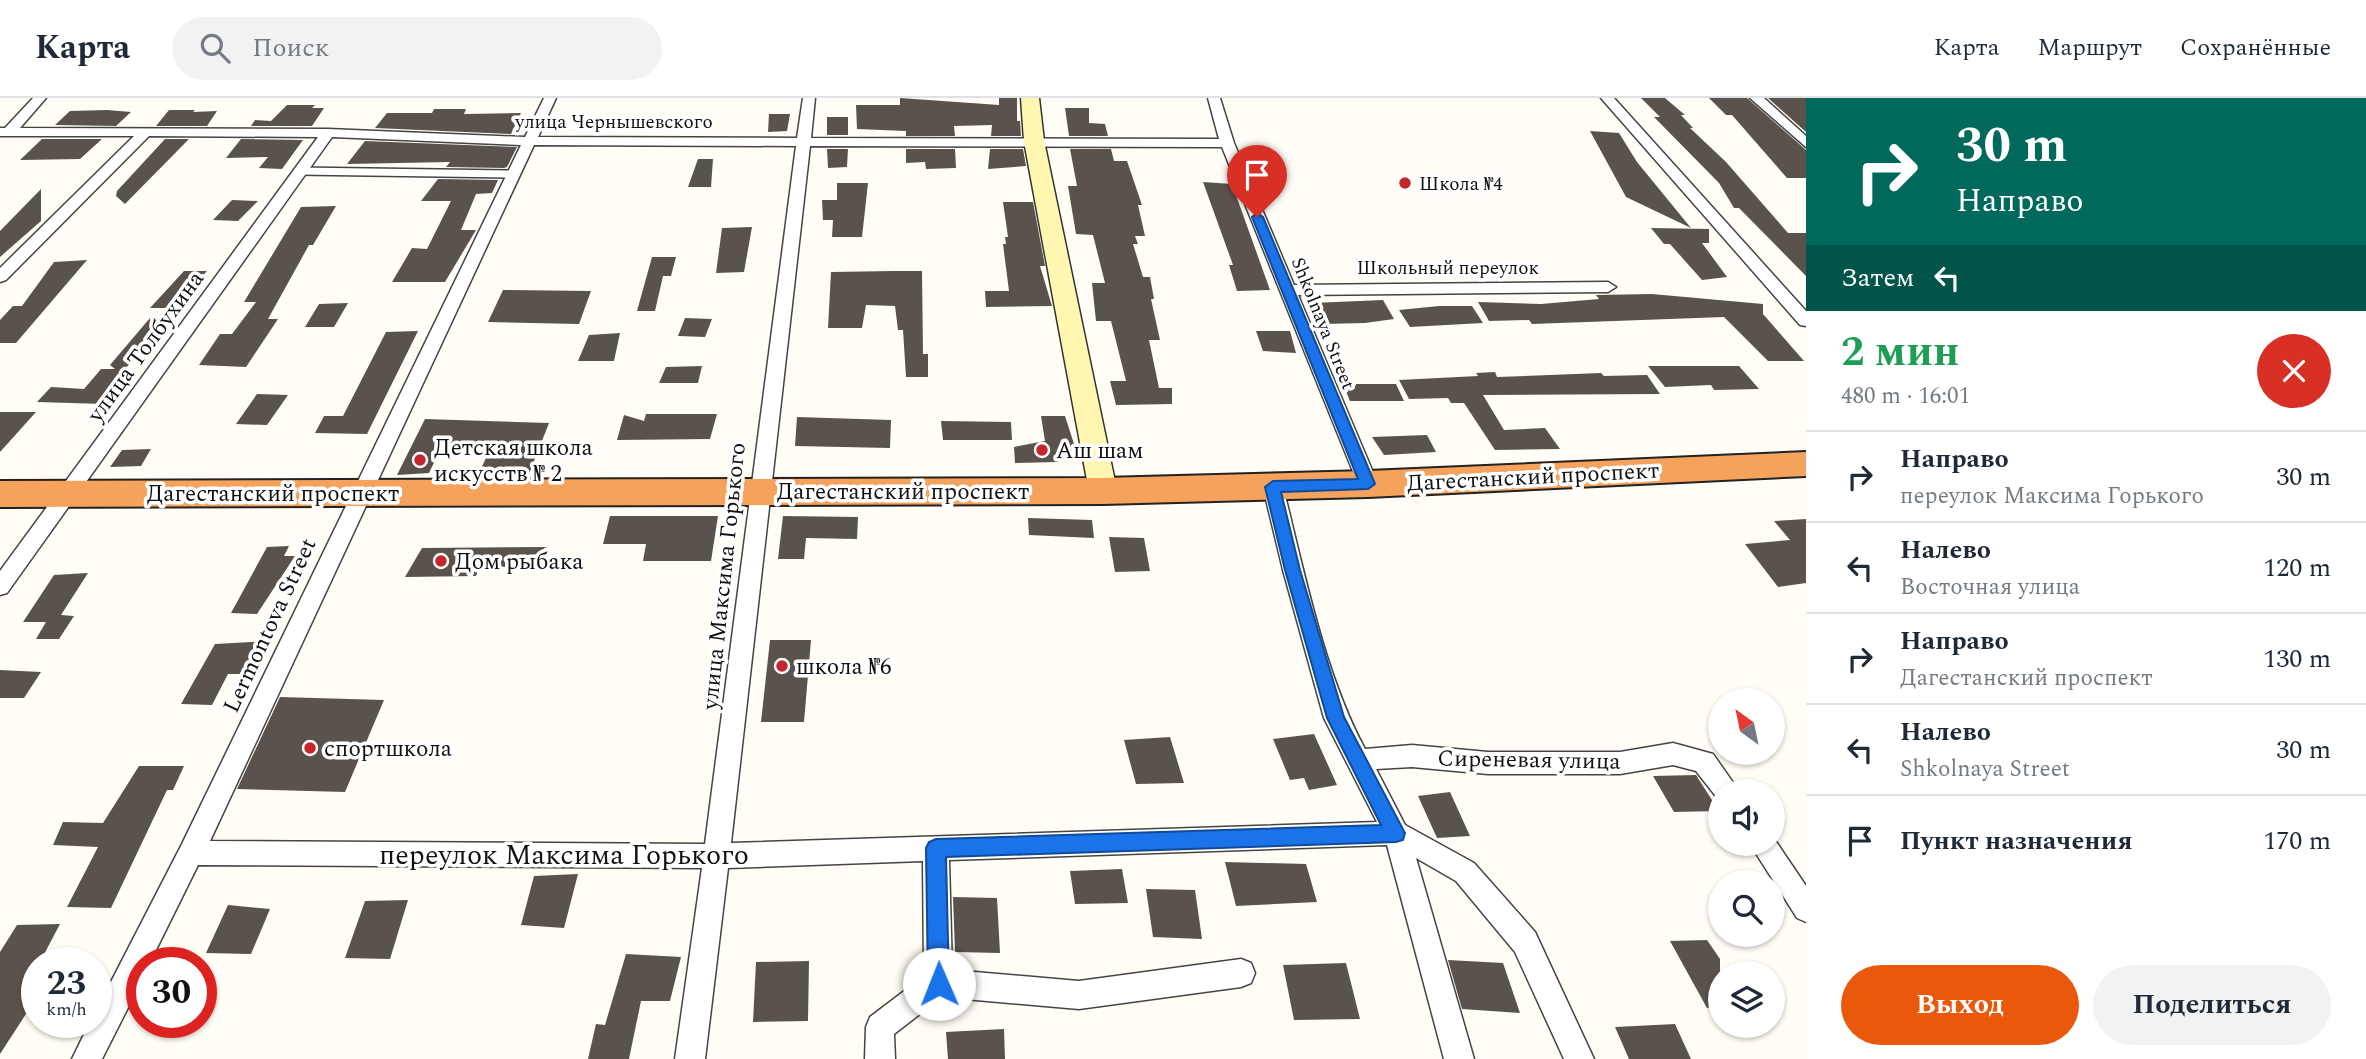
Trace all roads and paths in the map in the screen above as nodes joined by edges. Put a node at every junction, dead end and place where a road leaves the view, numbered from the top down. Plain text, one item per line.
1 (40, 98) edge
2 (550, 98) edge
3 (809, 98) edge
4 (1030, 98) edge
5 (1214, 98) edge
6 (1607, 98) edge
7 (1756, 98) edge
8 (147, 131) junction
9 (4, 132) edge
10 (328, 133) junction
11 (803, 140) junction
12 (529, 141) junction
13 (1034, 141) junction
14 (1806, 143) edge
15 (1227, 144) junction
16 (298, 171) junction
17 (513, 174) junction
18 (0, 277) edge
19 (1608, 287) dead end
20 (1287, 290) junction
21 (1806, 321) edge
22 (1806, 464) edge
23 (1368, 484) junction
24 (1273, 487) junction
25 (758, 491) junction
26 (1103, 491) junction
27 (68, 493) junction
28 (362, 493) junction
29 (0, 494) edge
30 (0, 587) edge
31 (1358, 760) junction
32 (1717, 779) edge
33 (1396, 833) junction
34 (936, 848) junction
35 (191, 853) junction
36 (718, 856) junction
37 (1771, 856) edge
38 (1806, 909) edge
39 (1241, 973) dead end
40 (939, 984) junction
41 (87, 1059) edge
42 (690, 1059) edge
43 (880, 1059) edge
44 (1458, 1059) edge
45 (1580, 1059) edge

1 - 9 street
2 - 12 street, Lermontova Street
3 - 11 street, улица Максима Горького
4 - 13 street
5 - 15 street, Shkolnaya Street
6 - 21 street
7 - 14 street
8 - 9 street, улица Чернышевского
8 - 10 street, улица Чернышевского
8 - 18 street
10 - 12 street, улица Чернышевского
10 - 16 street, улица Толбухина
11 - 12 street, улица Чернышевского
11 - 13 street, улица Чернышевского
11 - 25 street, улица Максима Горького
12 - 17 street, Lermontova Street
13 - 15 street, улица Чернышевского
13 - 26 street
15 - 20 street, Shkolnaya Street
16 - 17 lane
16 - 27 street, улица Толбухина
17 - 28 street, Lermontova Street
19 - 20 street, Школьный переулок
20 - 23 street, Shkolnaya Street
22 - 23 highway, Дагестанский проспект
23 - 24 highway, Дагестанский проспект
24 - 26 highway, Дагестанский проспект
24 - 31 street
25 - 26 highway, Дагестанский проспект
25 - 28 highway, Дагестанский проспект
25 - 36 street, улица Максима Горького
27 - 28 highway, Дагестанский проспект
27 - 29 highway, Дагестанский проспект
27 - 30 street, улица Толбухина
28 - 35 street, Lermontova Street
31 - 32 street, Сиреневая улица
31 - 33 street
33 - 34 street, переулок Максима Горького
33 - 44 street
33 - 45 street
34 - 36 street, переулок Максима Горького
34 - 40 street
35 - 36 street, переулок Максима Горького
35 - 41 street, Lermontova Street
36 - 42 street, улица Максима Горького
37 - 38 street
39 - 40 street
40 - 43 street

